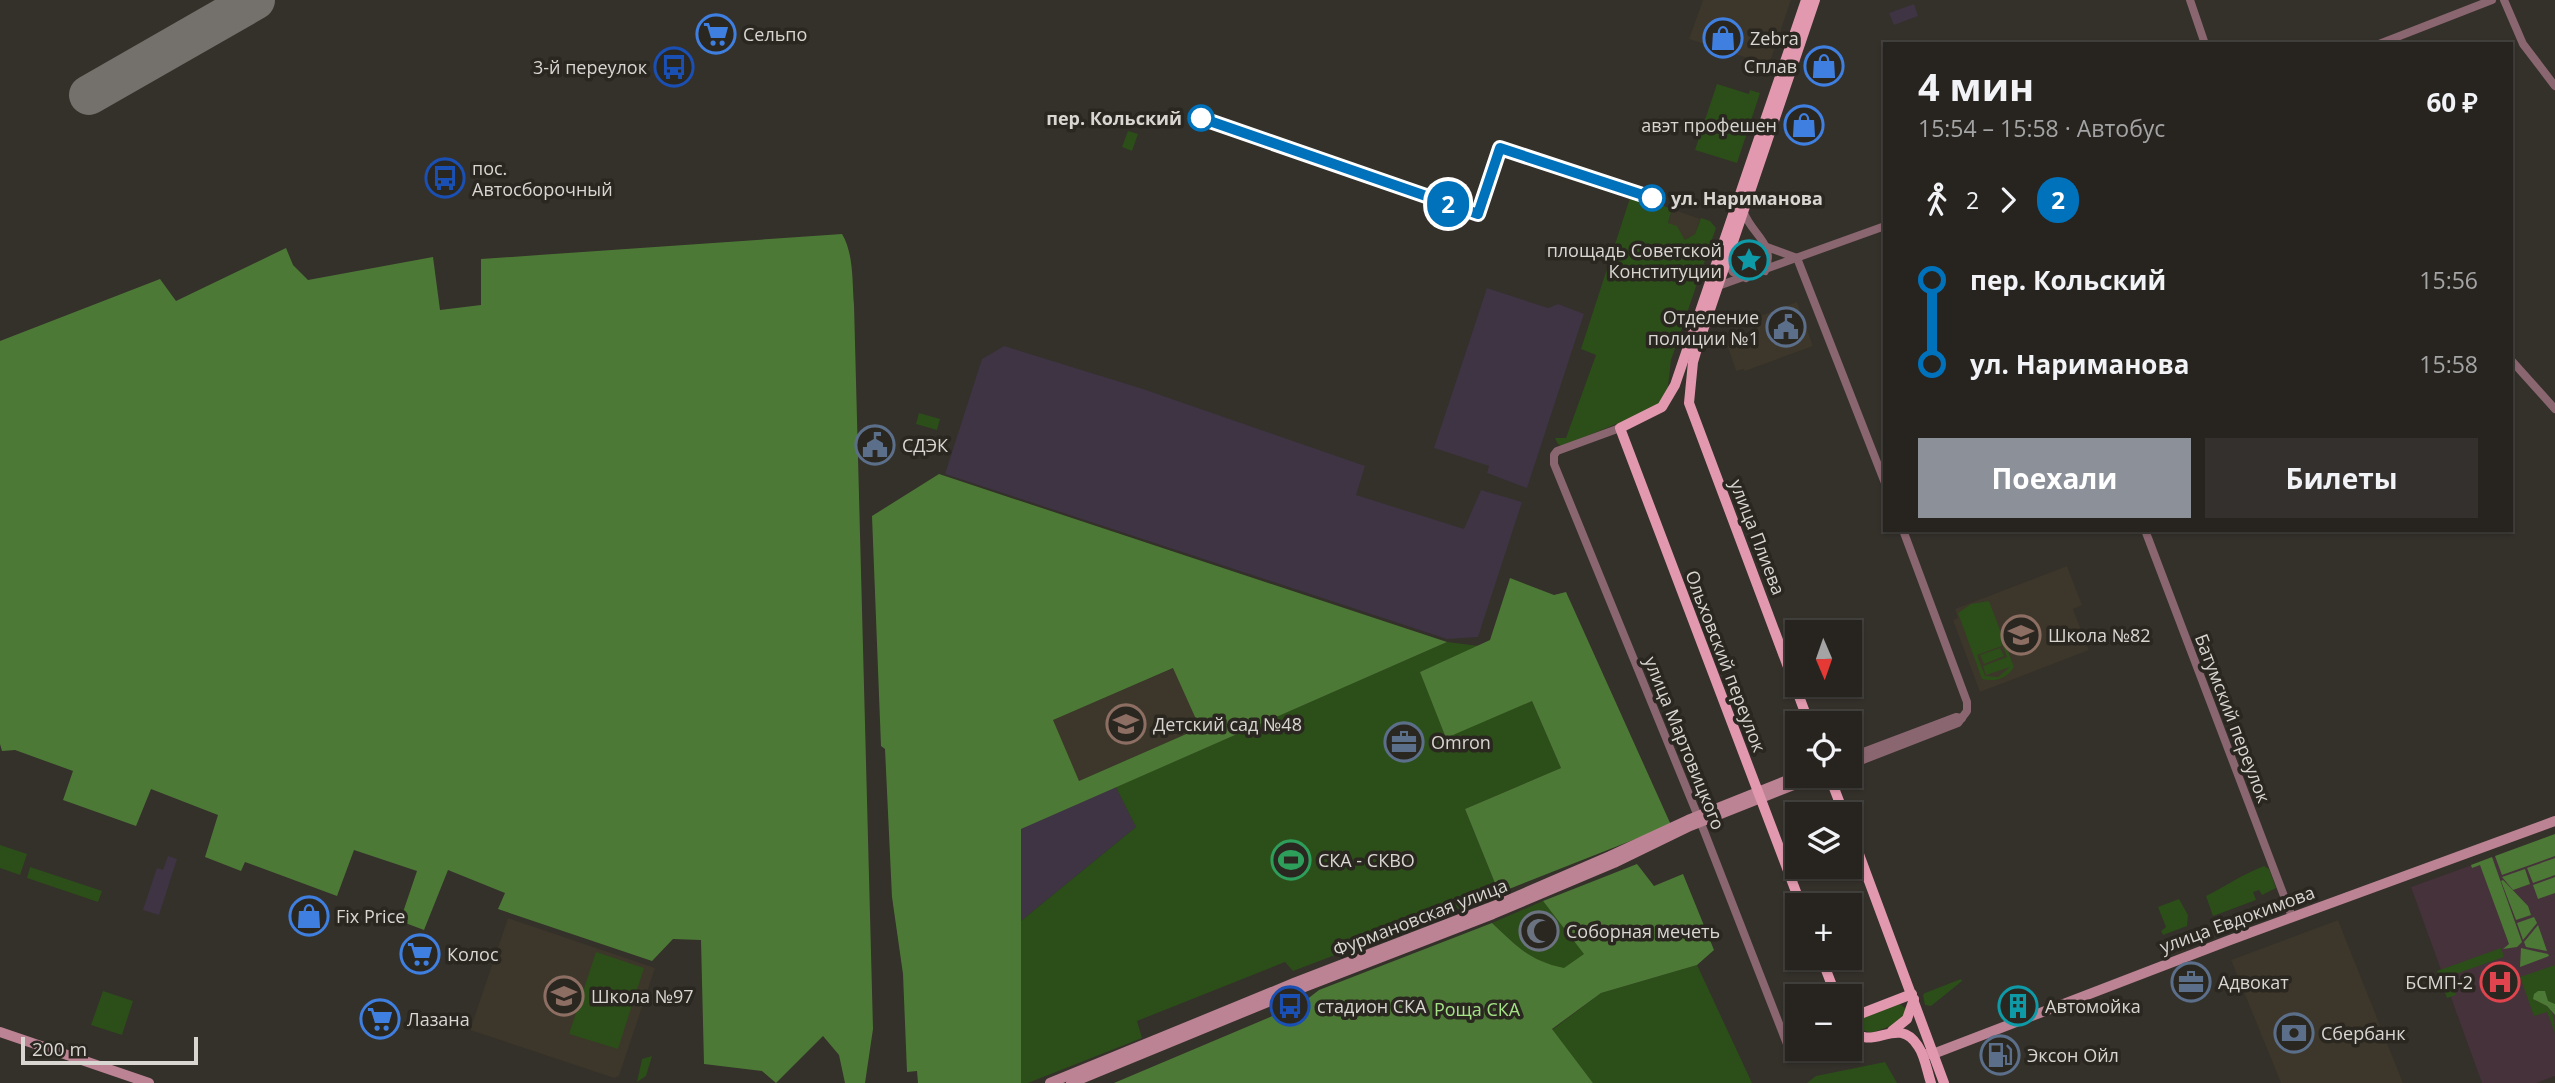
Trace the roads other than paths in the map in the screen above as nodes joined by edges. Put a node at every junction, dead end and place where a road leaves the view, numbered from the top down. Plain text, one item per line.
1 (1806, 0) edge
2 (1815, 0) edge
3 (2190, 0) edge
4 (2492, 0) edge
5 (2504, 0) edge
6 (2203, 42) edge
7 (2384, 42) edge
8 (2555, 86) edge
9 (1744, 213) junction
10 (1883, 227) edge
11 (1754, 232) junction
12 (1731, 234) junction
13 (1767, 247) junction
14 (1797, 258) junction
15 (1726, 262) junction
16 (1765, 271) junction
17 (1745, 278) junction
18 (1718, 286) junction
19 (2513, 362) edge
20 (2555, 409) edge
21 (1620, 428) junction
22 (1883, 478) edge
23 (1904, 532) edge
24 (2146, 532) edge
25 (1804, 711) edge
26 (1962, 718) junction
27 (1862, 752) edge
28 (1862, 760) edge
29 (1785, 783) edge
30 (1785, 787) edge
31 (1759, 796) junction
32 (1699, 819) junction
33 (2555, 821) edge
34 (1862, 862) edge
35 (1796, 893) edge
36 (2292, 917) junction
37 (1913, 997) junction
38 (1862, 1014) edge
39 (1892, 1031) junction
40 (0, 1032) edge
41 (1862, 1038) edge
42 (1785, 1039) edge
43 (1926, 1055) junction
44 (149, 1083) edge
45 (1050, 1083) edge
46 (1071, 1083) edge
47 (1931, 1083) edge
48 (1944, 1083) edge

1 - 12 main road
2 - 9 main road
3 - 6 street
4 - 7 street
5 - 8 street
9 - 11 street
9 - 12 main road
10 - 14 street
11 - 12 street
11 - 13 street
12 - 15 main road
12 - 15 street
12 - 21 main road
13 - 14 street
13 - 16 street
14 - 16 street
14 - 22 street
15 - 17 street
15 - 18 main road
16 - 17 street
17 - 18 street
18 - 25 main road, улица Плиева
19 - 20 street
21 - 31 main road, Ольховский переулок
21 - 32 street, улица Мартовицкого
23 - 26 street
24 - 36 street, Батумский переулок
26 - 27 street
26 - 28 street
29 - 31 main road, Фурмановская улица
30 - 31 main road, Фурмановская улица
31 - 32 main road, Фурмановская улица
31 - 35 main road, Ольховский переулок
32 - 42 street, улица Мартовицкого
32 - 45 main road, Фурмановская улица
32 - 46 main road, Фурмановская улица
33 - 36 main road, улица Евдокимова
34 - 37 main road
36 - 43 main road, улица Евдокимова
37 - 38 main road
37 - 39 main road
37 - 43 main road
39 - 41 main road
39 - 43 main road
40 - 44 main road
43 - 47 main road
43 - 48 main road

